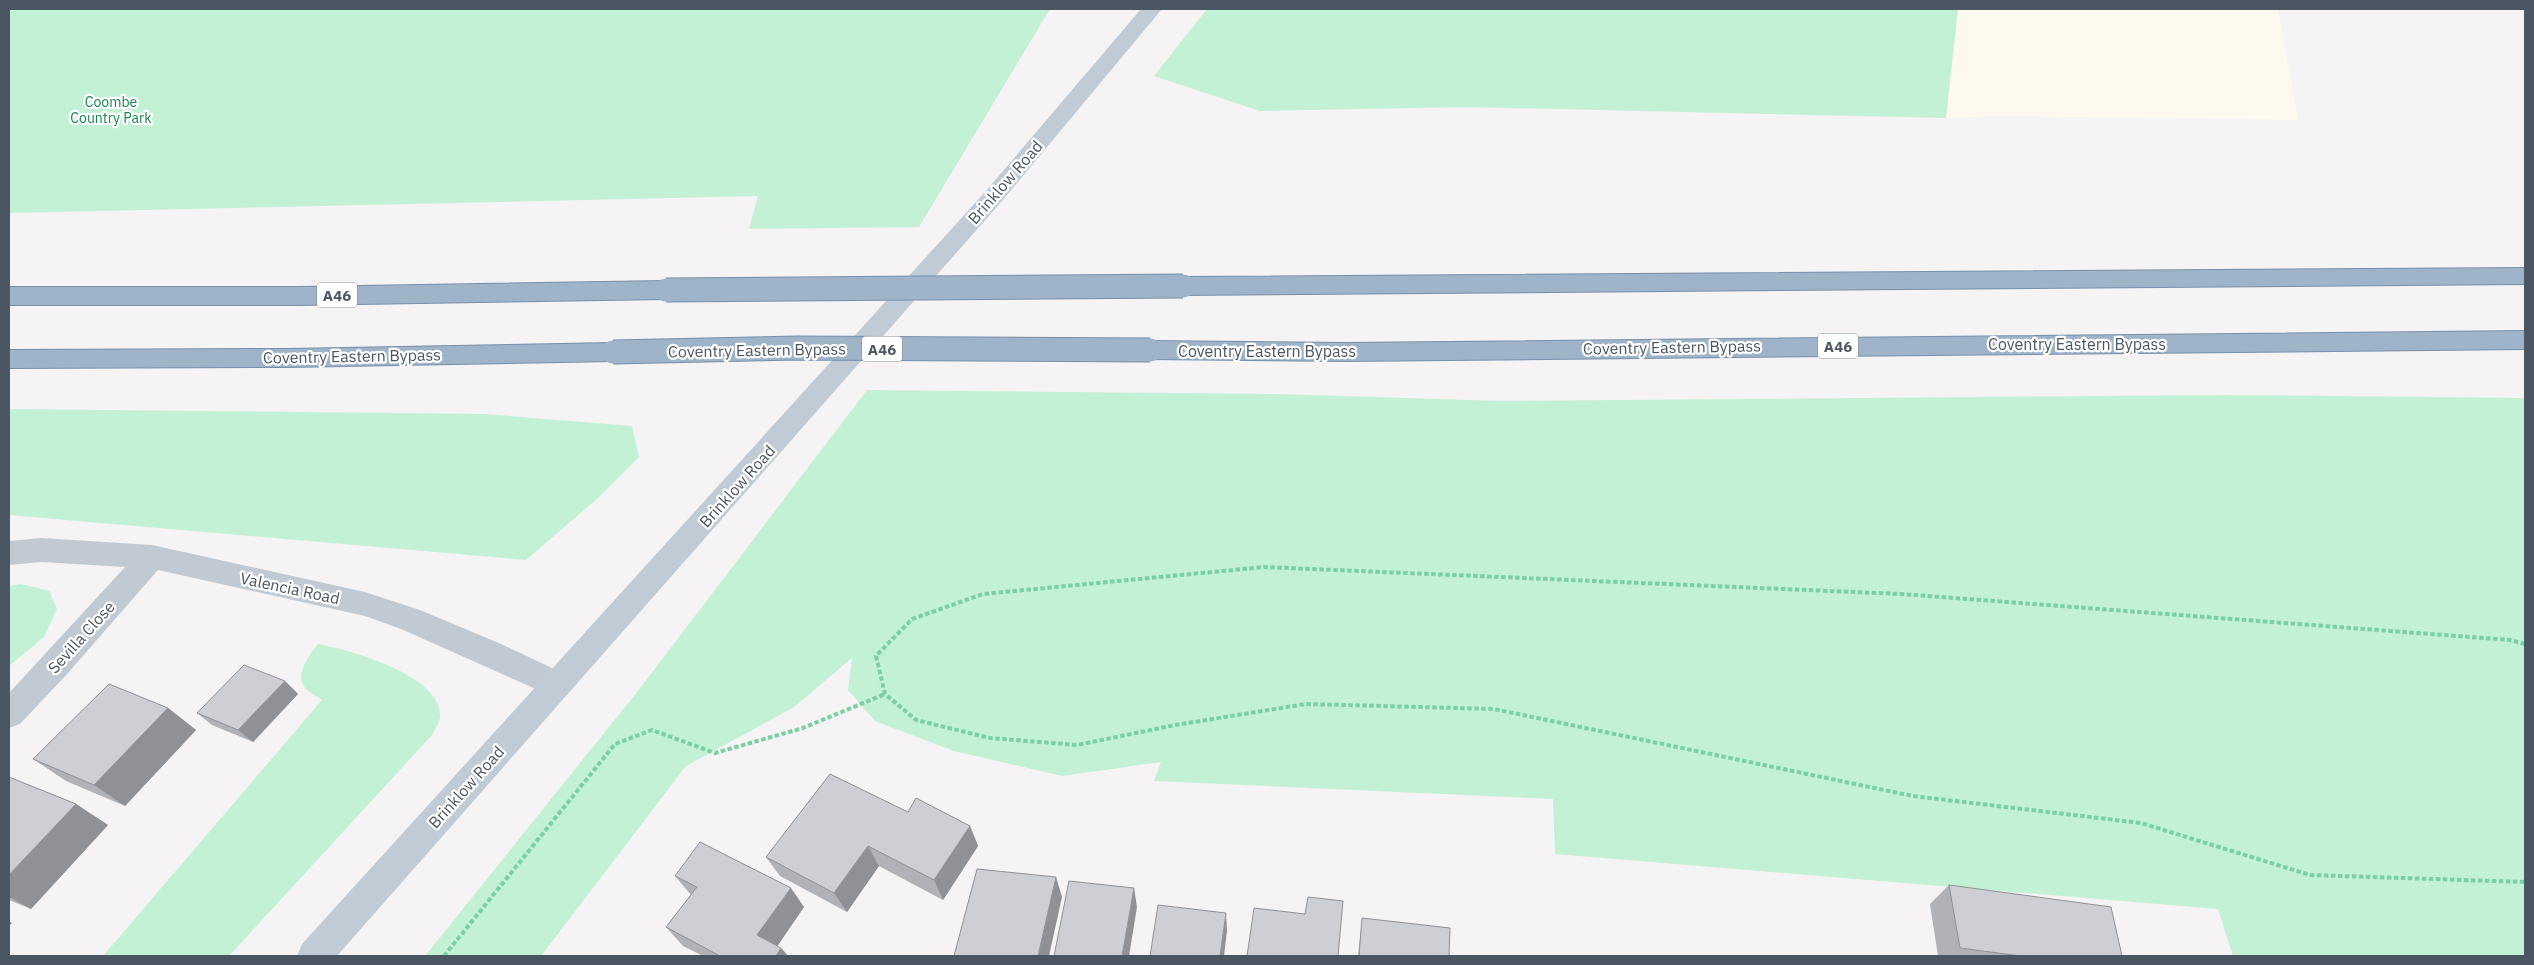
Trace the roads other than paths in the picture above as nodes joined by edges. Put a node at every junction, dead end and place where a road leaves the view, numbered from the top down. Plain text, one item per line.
1 (1152, 9) edge
2 (2525, 276) edge
3 (9, 296) edge
4 (2525, 340) edge
5 (9, 359) edge
6 (9, 552) edge
7 (152, 557) junction
8 (556, 685) junction
9 (9, 714) edge
10 (314, 956) edge

1 - 8 main road, Brinklow Road
2 - 3 highway, A46, bridge
4 - 5 highway, Coventry Eastern Bypass / A46, bridge
6 - 7 street, Valencia Road
7 - 8 street, Valencia Road
7 - 9 street, Sevilla Close
8 - 10 main road, Brinklow Road

